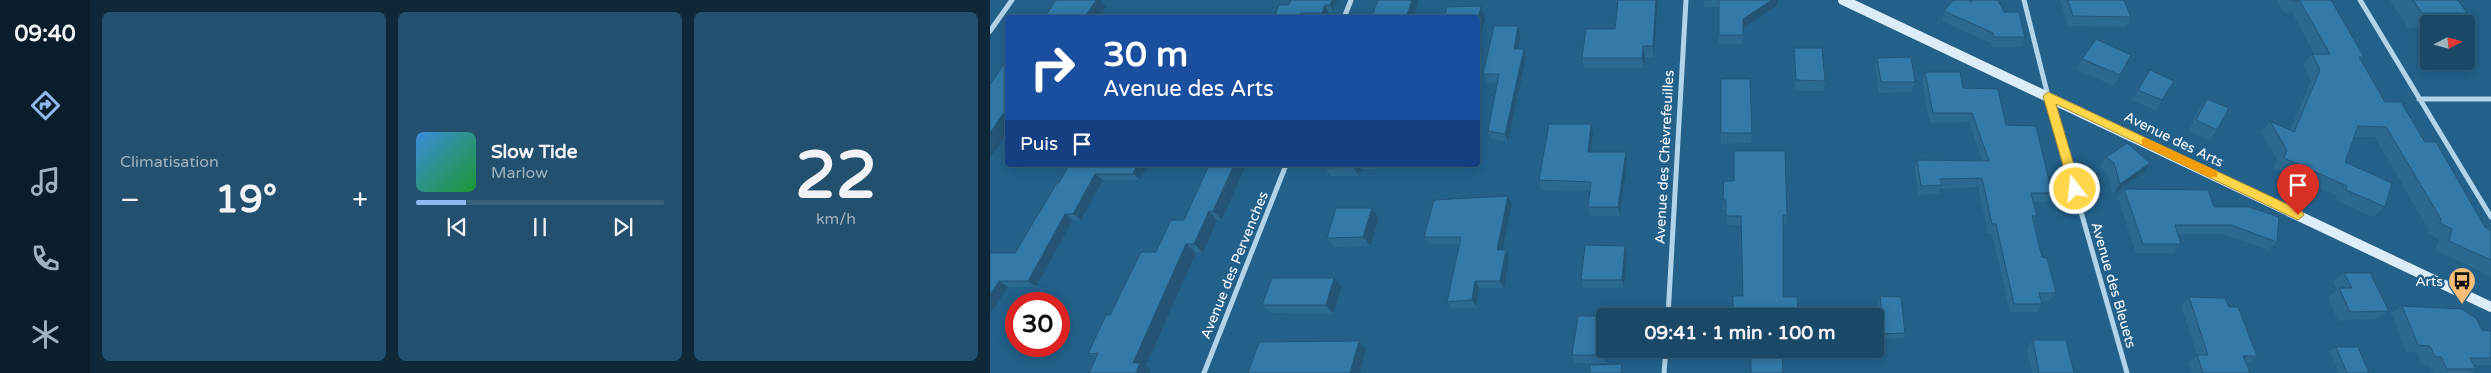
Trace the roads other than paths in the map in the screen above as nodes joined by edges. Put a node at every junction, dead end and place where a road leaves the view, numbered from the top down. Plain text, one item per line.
1 (1012, 0) edge
2 (1351, 0) edge
3 (1686, 0) edge
4 (1843, 0) edge
5 (2024, 0) edge
6 (2360, 0) edge
7 (1345, 15) edge
8 (990, 31) edge
9 (2048, 96) junction
10 (2420, 99) junction
11 (2491, 99) edge
12 (1285, 167) edge
13 (2491, 217) edge
14 (2491, 307) edge
15 (1668, 308) edge
16 (1665, 358) edge
17 (1204, 373) edge
18 (1664, 373) edge
19 (2127, 373) edge

1 - 8 street
2 - 7 street
3 - 15 street, Avenue des Chèvrefeuilles
4 - 9 street, Avenue des Arts
5 - 9 street, Avenue des Bleuets
6 - 10 street
9 - 14 street, Avenue des Arts
9 - 19 street, Avenue des Bleuets
10 - 11 street
10 - 13 street
12 - 17 street, Avenue des Pervenches
16 - 18 street

